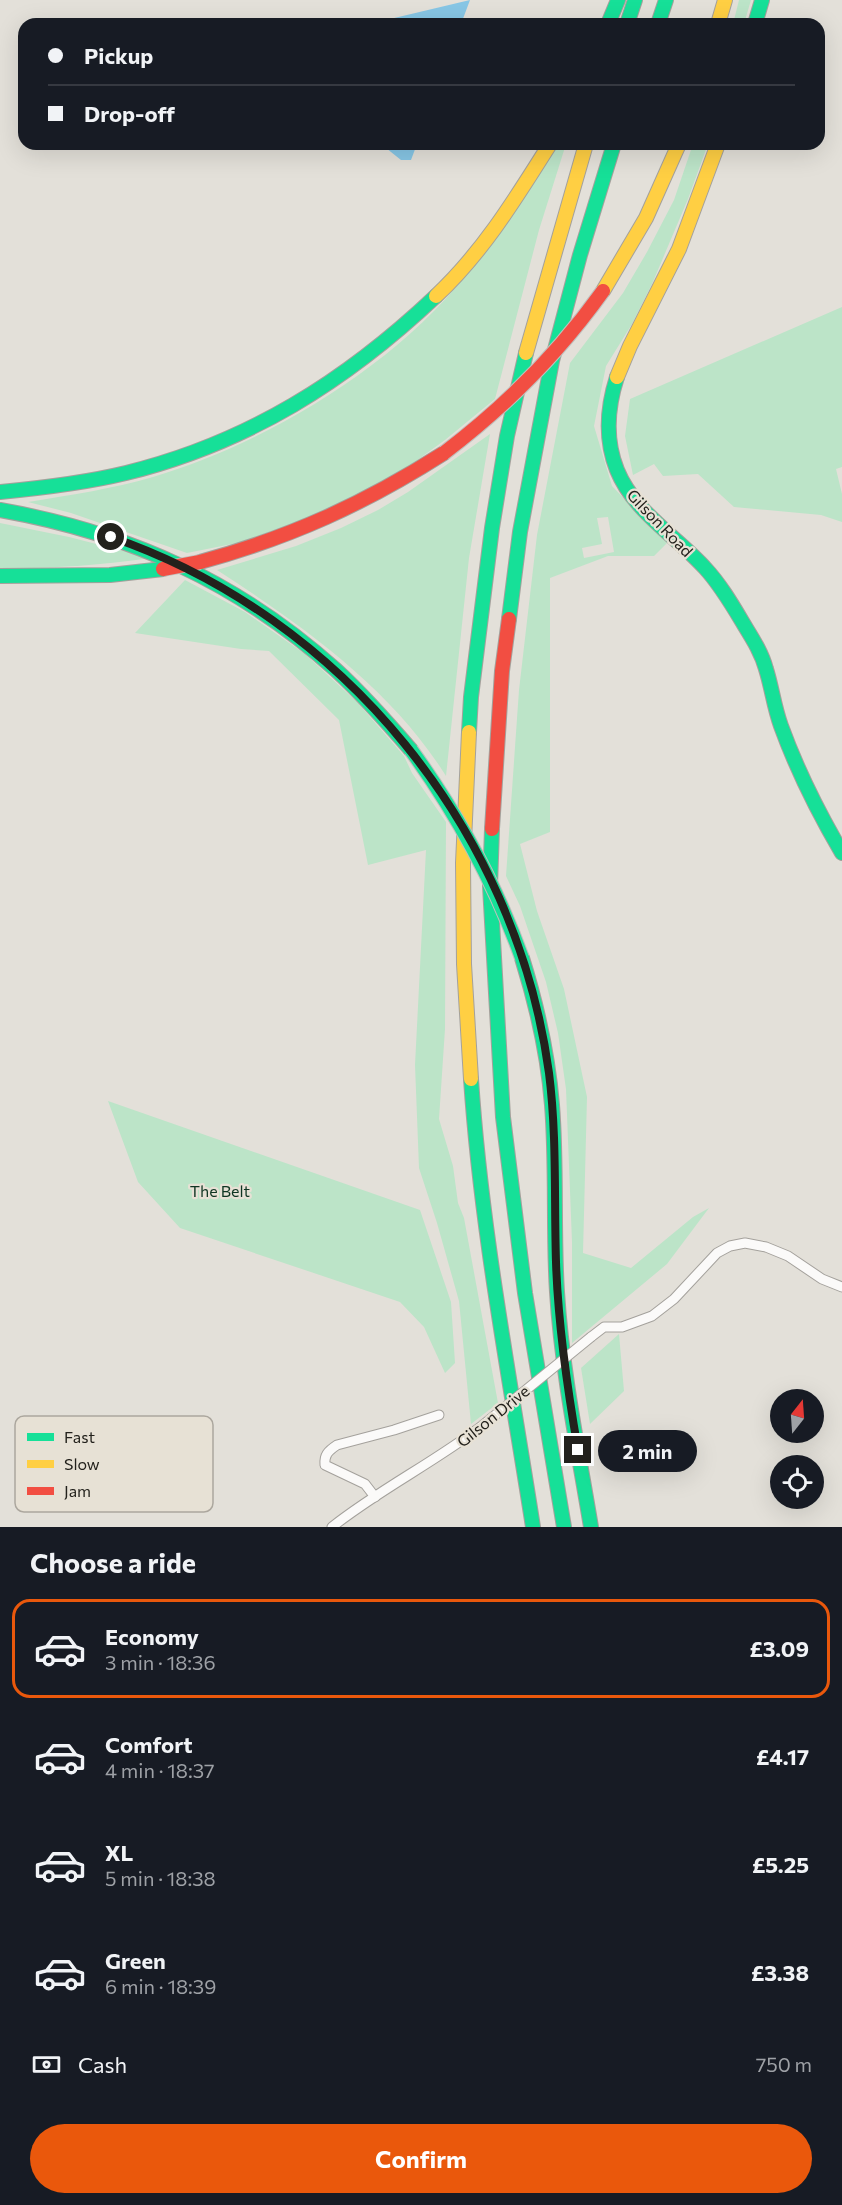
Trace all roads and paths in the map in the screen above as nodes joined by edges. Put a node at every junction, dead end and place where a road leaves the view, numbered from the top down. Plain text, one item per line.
1 (608, 0) edge
2 (618, 0) edge
3 (635, 0) edge
4 (666, 0) edge
5 (725, 0) edge
6 (762, 0) edge
7 (600, 18) edge
8 (610, 18) edge
9 (629, 18) edge
10 (660, 18) edge
11 (720, 18) edge
12 (757, 18) edge
13 (545, 150) edge
14 (584, 150) edge
15 (612, 150) edge
16 (676, 150) edge
17 (716, 150) edge
18 (0, 492) edge
19 (0, 510) edge
20 (0, 576) edge
21 (842, 853) edge
22 (842, 1287) edge
23 (439, 1415) dead end
24 (375, 1497) junction
25 (332, 1527) edge
26 (533, 1527) edge
27 (564, 1527) edge
28 (591, 1527) edge

1 - 7 main road
2 - 8 main road
3 - 9 main road
4 - 10 main road
5 - 11 main road
6 - 12 main road
13 - 18 main road
14 - 26 main road
15 - 27 main road
16 - 20 main road, bridge
17 - 21 main road, Gilson Road
19 - 28 main road, bridge
22 - 24 street, Gilson Drive, bridge
23 - 24 street
24 - 25 street, Gilson Drive

